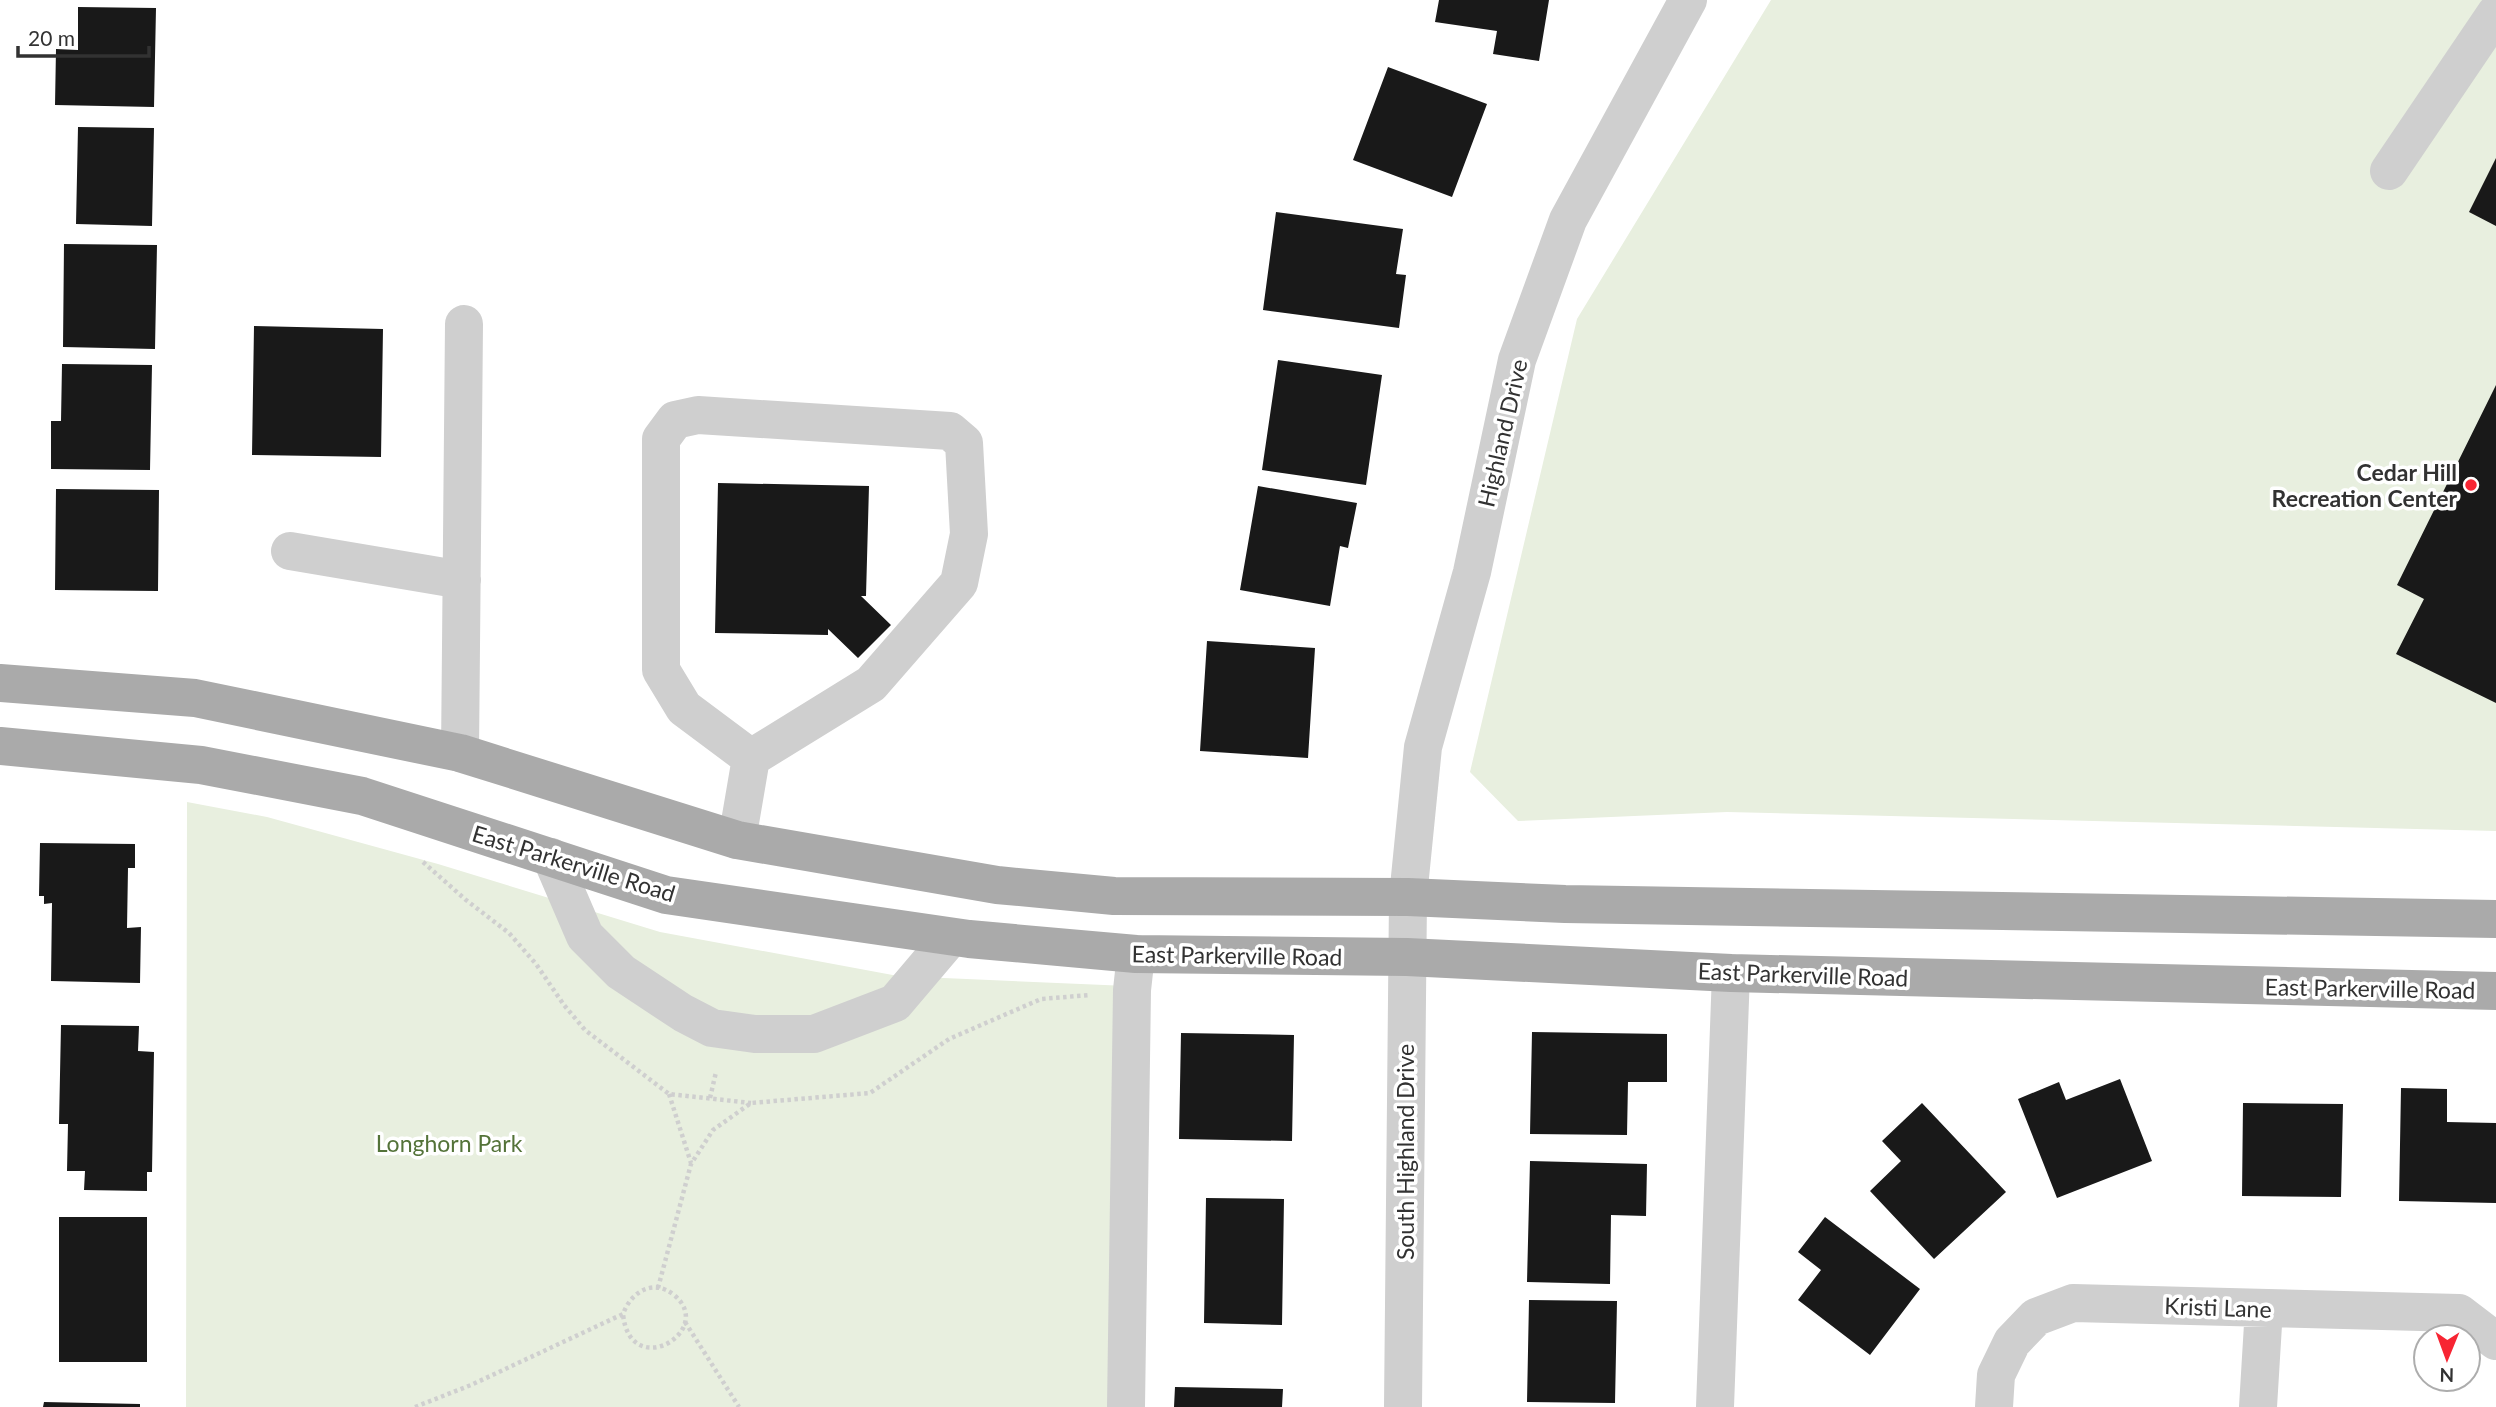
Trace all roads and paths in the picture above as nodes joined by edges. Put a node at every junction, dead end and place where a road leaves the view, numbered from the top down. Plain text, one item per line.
1 (1688, 0) edge
2 (2496, 13) edge
3 (2389, 172) dead end
4 (464, 324) dead end
5 (290, 551) dead end
6 (462, 580) junction
7 (0, 683) edge
8 (0, 746) edge
9 (460, 753) junction
10 (751, 758) junction
11 (737, 839) junction
12 (417, 857) dead end
13 (551, 858) junction
14 (1408, 897) junction
15 (2496, 919) edge
16 (951, 937) junction
17 (1136, 954) junction
18 (1407, 957) junction
19 (1731, 973) junction
20 (2496, 991) edge
21 (1103, 994) dead end
22 (669, 1094) junction
23 (751, 1103) junction
24 (691, 1164) junction
25 (658, 1287) junction
26 (2264, 1308) junction
27 (624, 1314) junction
28 (684, 1321) junction
29 (2496, 1341) edge
30 (415, 1407) edge
31 (739, 1407) edge
32 (1126, 1407) edge
33 (1403, 1407) edge
34 (1716, 1407) edge
35 (1994, 1407) edge
36 (2259, 1407) edge

1 - 14 street, Highland Drive
2 - 3 street
4 - 6 street
5 - 6 street
6 - 9 street
7 - 9 main road
8 - 13 main road, East Parkerville Road
9 - 11 main road
10 - 10 street
10 - 11 street
11 - 14 main road
12 - 22 path
13 - 16 main road, East Parkerville Road
13 - 16 street
14 - 15 main road
14 - 18 street, South Highland Drive
16 - 17 main road, East Parkerville Road
17 - 18 main road, East Parkerville Road
17 - 32 street
18 - 19 main road, East Parkerville Road
18 - 33 street, South Highland Drive
19 - 20 main road, East Parkerville Road
19 - 34 street
21 - 23 path
22 - 23 path
22 - 24 path
23 - 24 path
24 - 25 path
25 - 27 path
25 - 28 path
26 - 29 street, Kristi Lane
26 - 35 street, Kristi Lane
26 - 36 street
27 - 28 path
27 - 30 path
28 - 31 path

